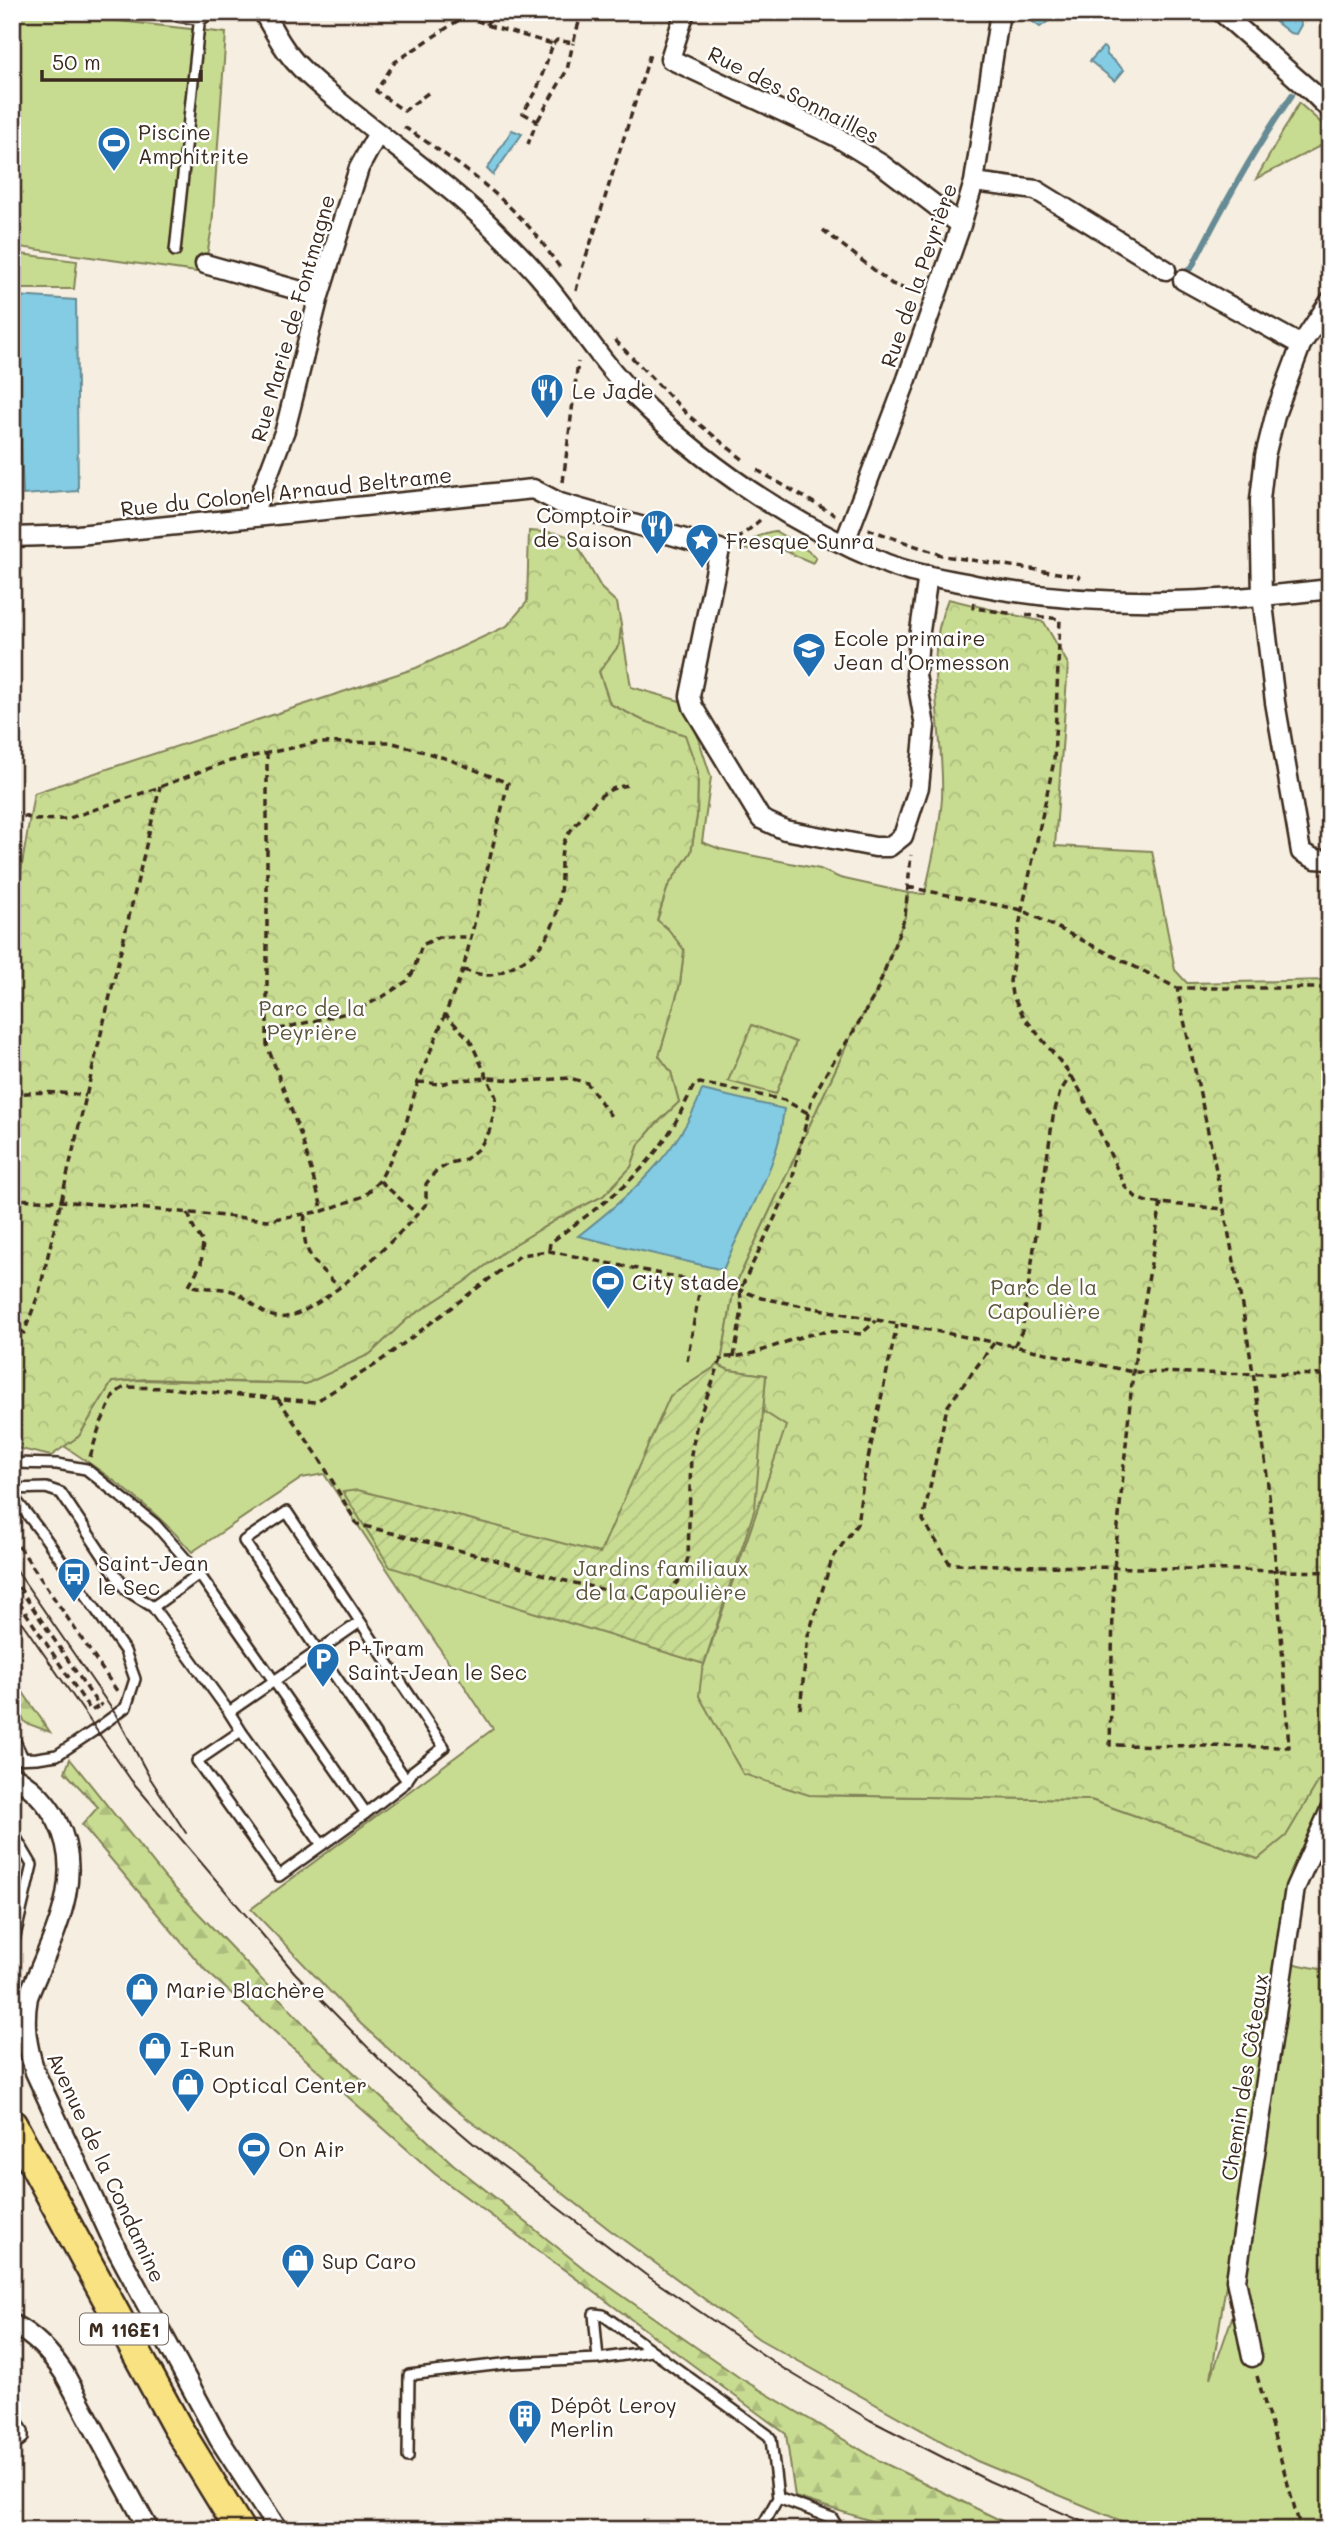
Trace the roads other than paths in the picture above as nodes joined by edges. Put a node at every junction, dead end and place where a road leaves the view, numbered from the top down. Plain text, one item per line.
1 (180, 12) edge
2 (263, 12) edge
3 (685, 12) edge
4 (1000, 12) edge
5 (1222, 12) edge
6 (200, 15) joint
7 (1330, 110) edge
8 (378, 133) junction
9 (974, 182) junction
10 (961, 225) junction
11 (175, 251) dead end
12 (205, 264) dead end
13 (1166, 270) dead end
14 (1183, 280) dead end
15 (319, 296) junction
16 (1330, 301) edge
17 (1301, 345) junction
18 (252, 517) junction
19 (12, 537) edge
20 (844, 544) junction
21 (928, 575) junction
22 (1330, 589) edge
23 (1262, 596) junction
24 (1330, 860) edge
25 (12, 1463) edge
26 (12, 1489) edge
27 (12, 1495) edge
28 (200, 1574) junction
29 (153, 1607) junction
30 (360, 1622) junction
31 (318, 1651) junction
32 (274, 1681) junction
33 (229, 1712) junction
34 (241, 1731) junction
35 (12, 1735) edge
36 (23, 1758) junction
37 (12, 1759) edge
38 (12, 1775) edge
39 (407, 1782) junction
40 (1330, 1810) edge
41 (366, 1813) junction
42 (12, 1831) edge
43 (322, 1845) junction
44 (12, 1949) edge
45 (19, 2003) edge
46 (12, 2124) edge
47 (12, 2323) edge
48 (651, 2351) junction
49 (1252, 2357) road end
50 (598, 2359) junction
51 (12, 2411) edge
52 (12, 2447) edge
53 (408, 2457) dead end
54 (778, 2498) junction
55 (149, 2530) edge
56 (240, 2530) edge
57 (278, 2530) edge
58 (748, 2530) edge
59 (839, 2530) edge

1 - 6 street
2 - 8 street
3 - 10 street, Rue des Sonnailles
4 - 9 street, Rue de la Peyrière
5 - 7 street
6 - 11 lane
8 - 15 street, Rue Marie de Fontmagne
8 - 20 street
9 - 10 street, Rue de la Peyrière
9 - 13 street
10 - 20 street, Rue de la Peyrière
12 - 15 street
14 - 17 street
15 - 18 street, Rue Marie de Fontmagne
16 - 17 street
17 - 23 street
18 - 19 street, Rue du Colonel Arnaud Beltrame
18 - 21 street, Rue du Colonel Arnaud Beltrame
20 - 21 street
21 - 23 street
22 - 23 street
23 - 24 street
25 - 28 lane
26 - 29 lane
27 - 36 lane
28 - 29 lane
28 - 32 lane
29 - 33 lane
30 - 31 lane
30 - 31 lane
30 - 39 lane
31 - 32 lane
31 - 39 lane
32 - 33 lane
32 - 41 lane
33 - 34 lane
34 - 43 lane
34 - 43 lane
35 - 36 lane
36 - 37 lane
38 - 45 street, Avenue de la Condamine
39 - 41 lane
40 - 49 street, Chemin des Côteaux
41 - 43 lane
42 - 44 lane
45 - 57 street, Avenue de la Condamine
46 - 56 main road, M 116E1
47 - 55 street
48 - 50 lane
48 - 50 lane
48 - 54 lane
50 - 53 lane
51 - 52 lane
54 - 58 lane
54 - 59 lane

